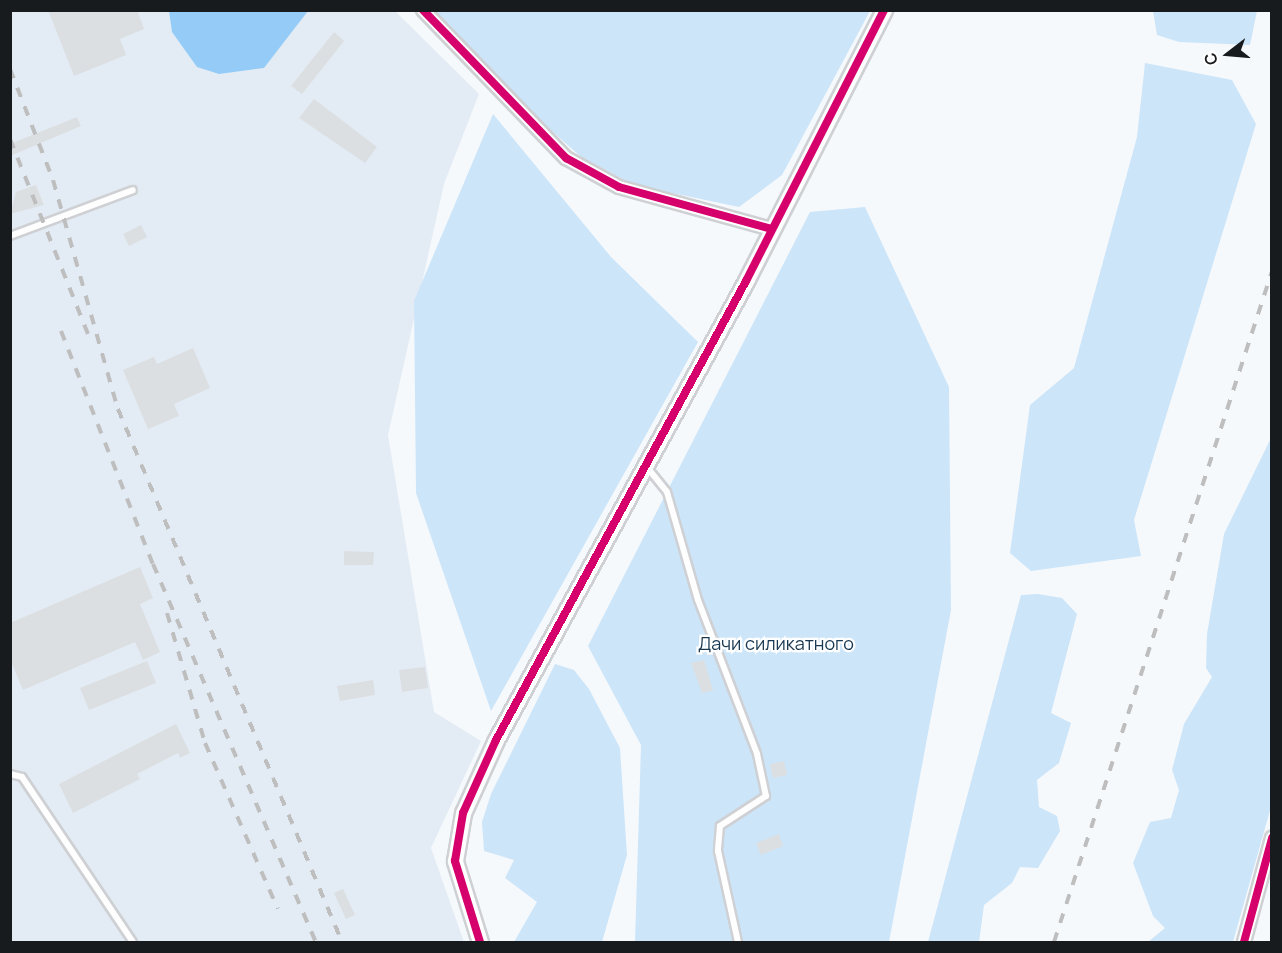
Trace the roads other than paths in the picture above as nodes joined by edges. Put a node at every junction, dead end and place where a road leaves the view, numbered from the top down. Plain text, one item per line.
1 (423, 10) edge
2 (884, 10) edge
3 (133, 190) dead end
4 (771, 229) junction
5 (10, 236) edge
6 (643, 463) junction
7 (10, 774) edge
8 (1272, 838) edge
9 (133, 942) edge
10 (480, 942) edge
11 (738, 942) edge
12 (1244, 942) edge

1 - 4 street
2 - 4 street
3 - 5 lane
4 - 6 street
6 - 10 street
6 - 11 lane
7 - 9 lane
8 - 12 street

